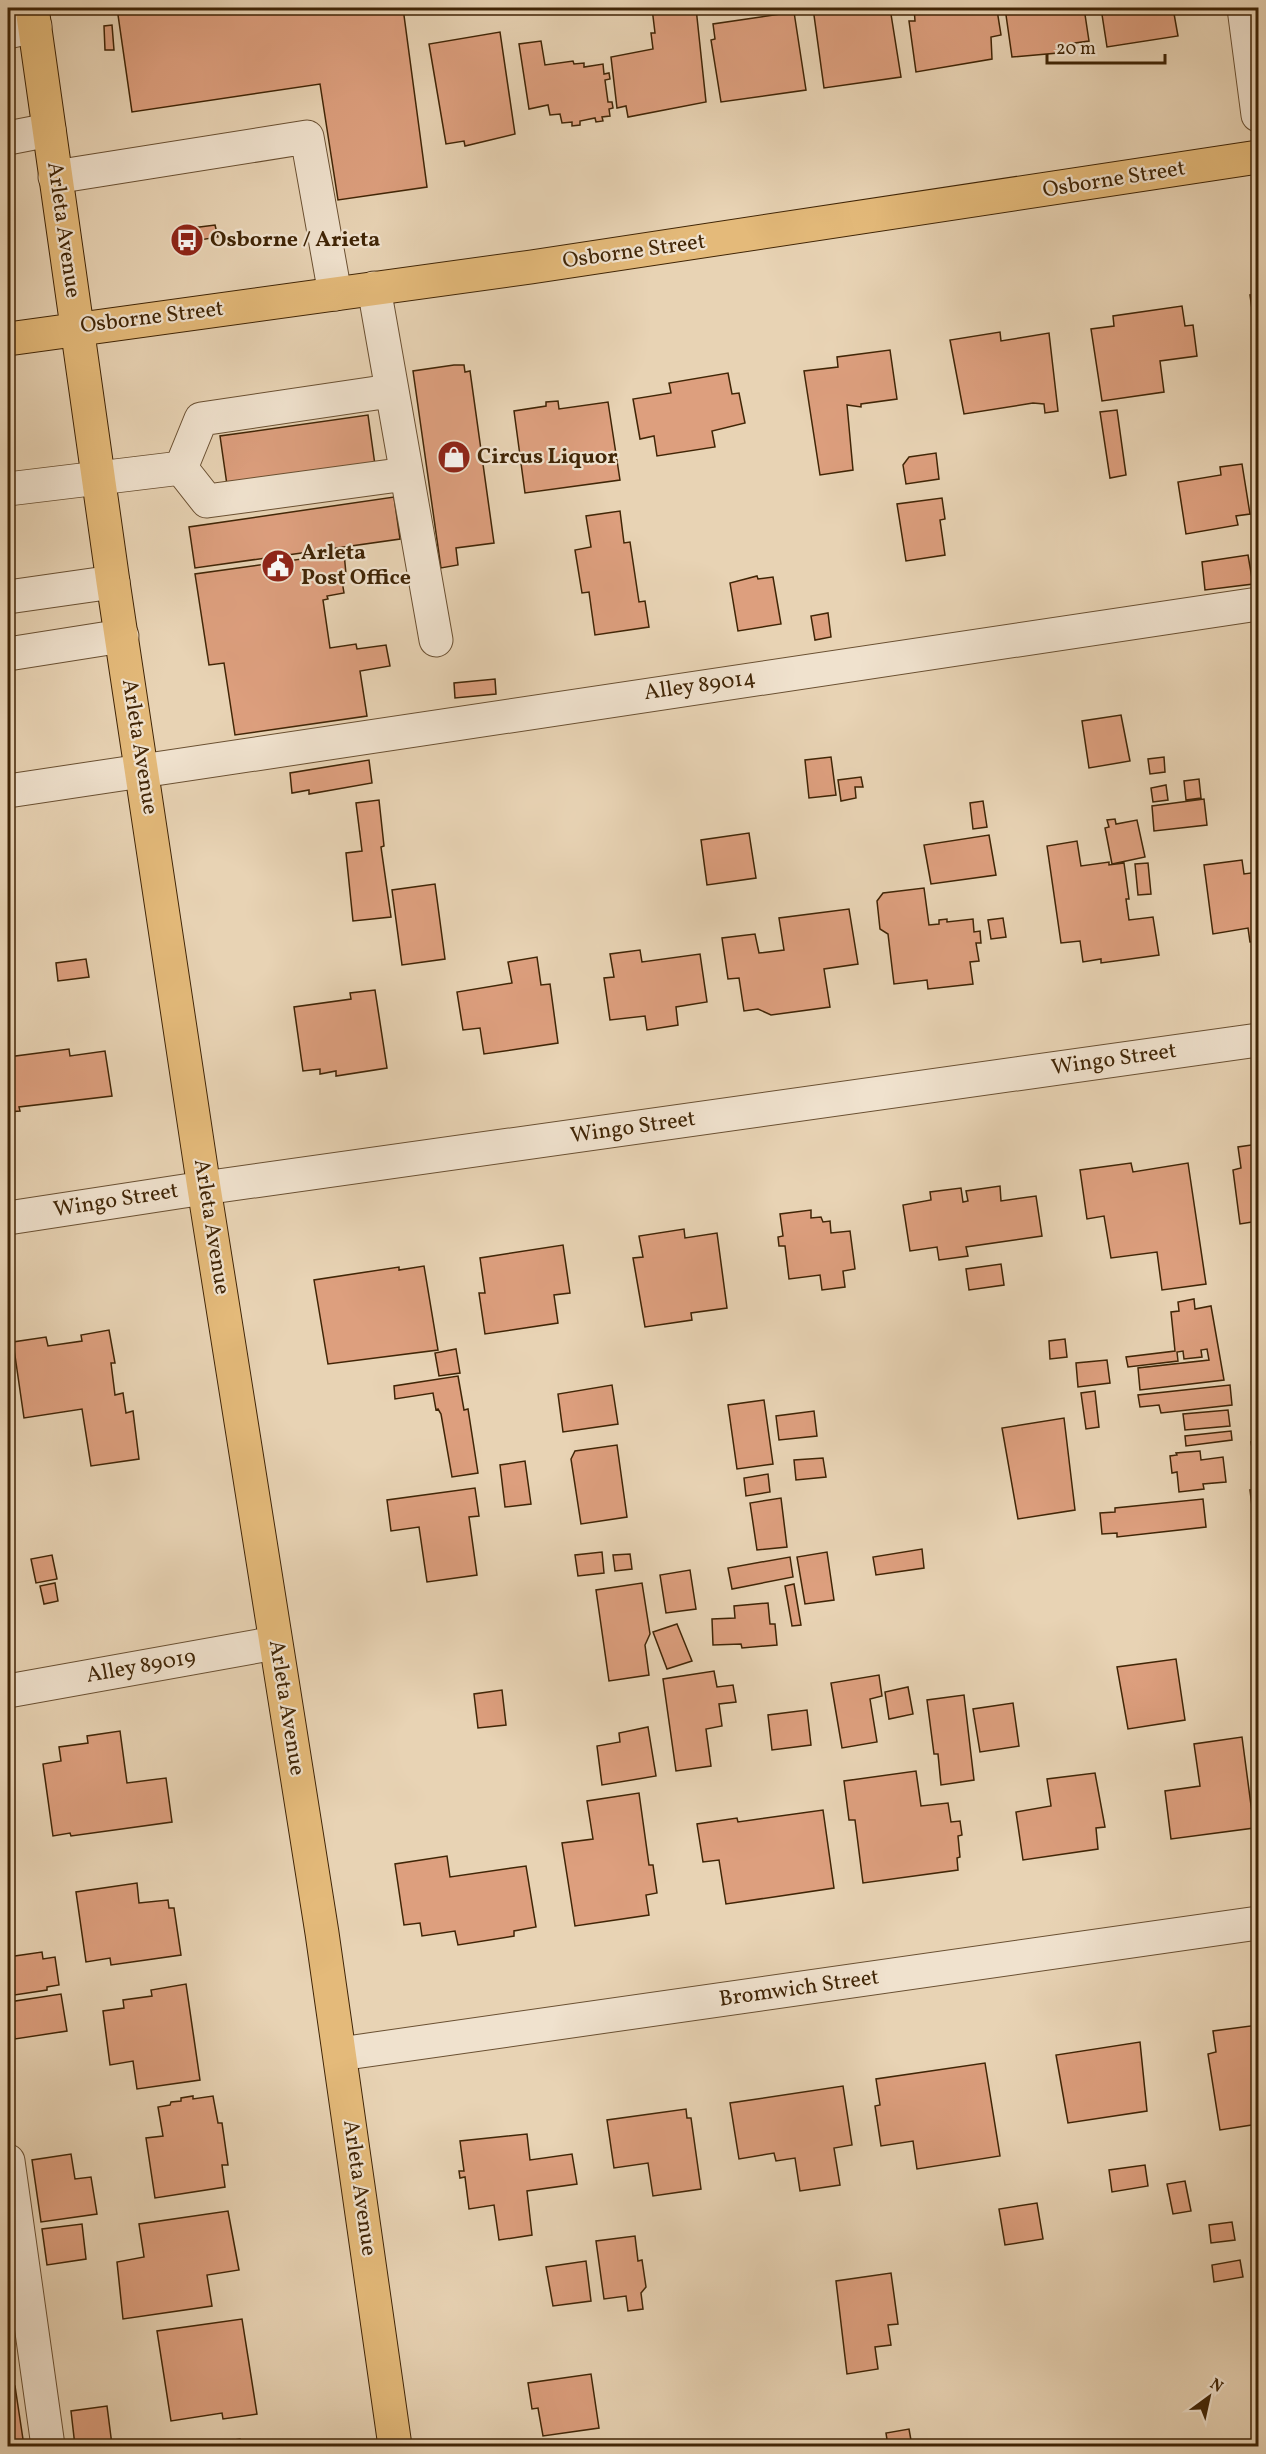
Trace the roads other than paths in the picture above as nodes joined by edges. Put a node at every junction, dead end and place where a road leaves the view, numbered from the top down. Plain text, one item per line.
1 (1244, 8) edge
2 (25, 22) edge
3 (1258, 115) edge
4 (49, 130) junction
5 (8, 138) edge
6 (1258, 157) edge
7 (55, 177) junction
8 (374, 288) junction
9 (335, 294) junction
10 (76, 328) junction
11 (8, 339) edge
12 (390, 391) junction
13 (181, 468) junction
14 (406, 474) junction
15 (98, 478) junction
16 (8, 489) edge
17 (113, 582) junction
18 (8, 597) edge
19 (1258, 604) edge
20 (122, 636) junction
21 (436, 640) dead end
22 (8, 654) edge
23 (142, 769) junction
24 (8, 791) edge
25 (1258, 1040) edge
26 (204, 1188) junction
27 (8, 1218) edge
28 (275, 1643) junction
29 (8, 1691) edge
30 (1258, 1923) edge
31 (340, 2054) junction
32 (8, 2160) edge
33 (48, 2446) edge
34 (395, 2446) edge

1 - 3 street
2 - 4 main road, Arleta Avenue
4 - 5 street
4 - 7 main road, Arleta Avenue
6 - 8 main road, Osborne Street
7 - 9 street
7 - 10 main road, Arleta Avenue
8 - 9 main road, Osborne Street
8 - 12 street
9 - 10 main road, Osborne Street
10 - 11 main road, Osborne Street
10 - 15 main road, Arleta Avenue
12 - 13 street
12 - 14 street
13 - 14 street
13 - 15 street
14 - 21 street
15 - 16 street
15 - 17 main road, Arleta Avenue
17 - 18 street
17 - 20 main road, Arleta Avenue
19 - 23 street, Alley 89014
20 - 22 street
20 - 23 main road, Arleta Avenue
23 - 24 street, Alley 89014
23 - 26 main road, Arleta Avenue
25 - 26 street, Wingo Street
26 - 27 street, Wingo Street
26 - 28 main road, Arleta Avenue
28 - 29 street, Alley 89019
28 - 31 main road, Arleta Avenue
30 - 31 street, Bromwich Street
31 - 34 main road, Arleta Avenue
32 - 33 street

